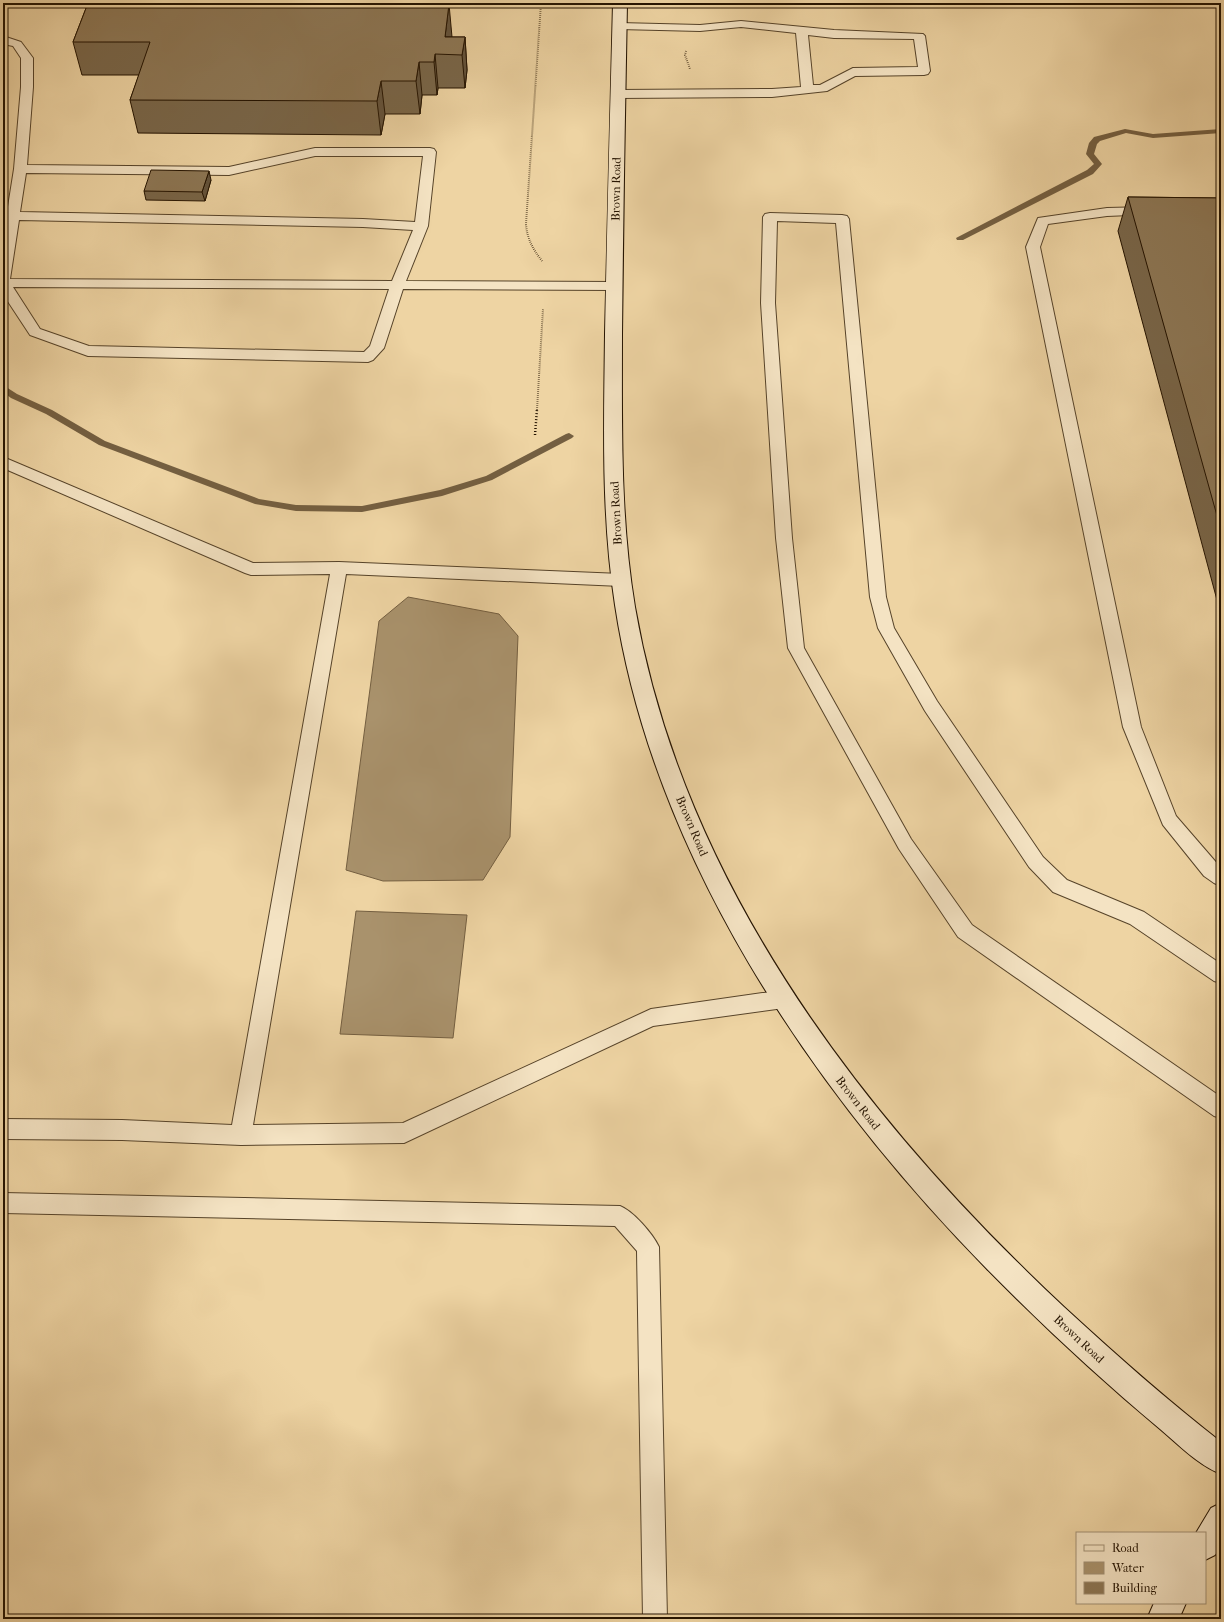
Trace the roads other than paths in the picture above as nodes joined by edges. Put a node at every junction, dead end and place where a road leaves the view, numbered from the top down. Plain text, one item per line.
1 (620, 3) edge
2 (619, 26) junction
3 (802, 30) junction
4 (3, 40) edge
5 (807, 88) junction
6 (618, 94) junction
7 (20, 169) junction
8 (1159, 211) edge
9 (13, 216) junction
10 (421, 226) junction
11 (4, 283) edge
12 (397, 285) junction
13 (614, 286) junction
14 (3, 462) edge
15 (339, 568) junction
16 (621, 580) junction
17 (1221, 878) edge
18 (1221, 975) edge
19 (784, 999) junction
20 (1221, 1109) edge
21 (3, 1129) edge
22 (241, 1135) junction
23 (3, 1203) edge
24 (1221, 1460) edge
25 (1221, 1518) edge
26 (1206, 1543) edge
27 (1170, 1604) edge
28 (655, 1619) edge
29 (1162, 1619) edge

1 - 2 main road, Brown Road
2 - 3 lane
2 - 6 main road, Brown Road
3 - 5 lane
3 - 5 lane
4 - 7 lane
5 - 6 lane
6 - 13 main road, Brown Road
7 - 9 lane
7 - 10 lane
8 - 17 lane
9 - 10 lane
9 - 11 lane
10 - 12 lane
11 - 12 lane
11 - 12 lane
12 - 13 lane
13 - 16 main road, Brown Road
14 - 15 lane
15 - 16 lane
15 - 22 lane
16 - 19 main road, Brown Road
18 - 20 lane
19 - 22 lane
19 - 24 main road, Brown Road
21 - 22 lane
23 - 28 lane
25 - 26 main road
27 - 29 main road

